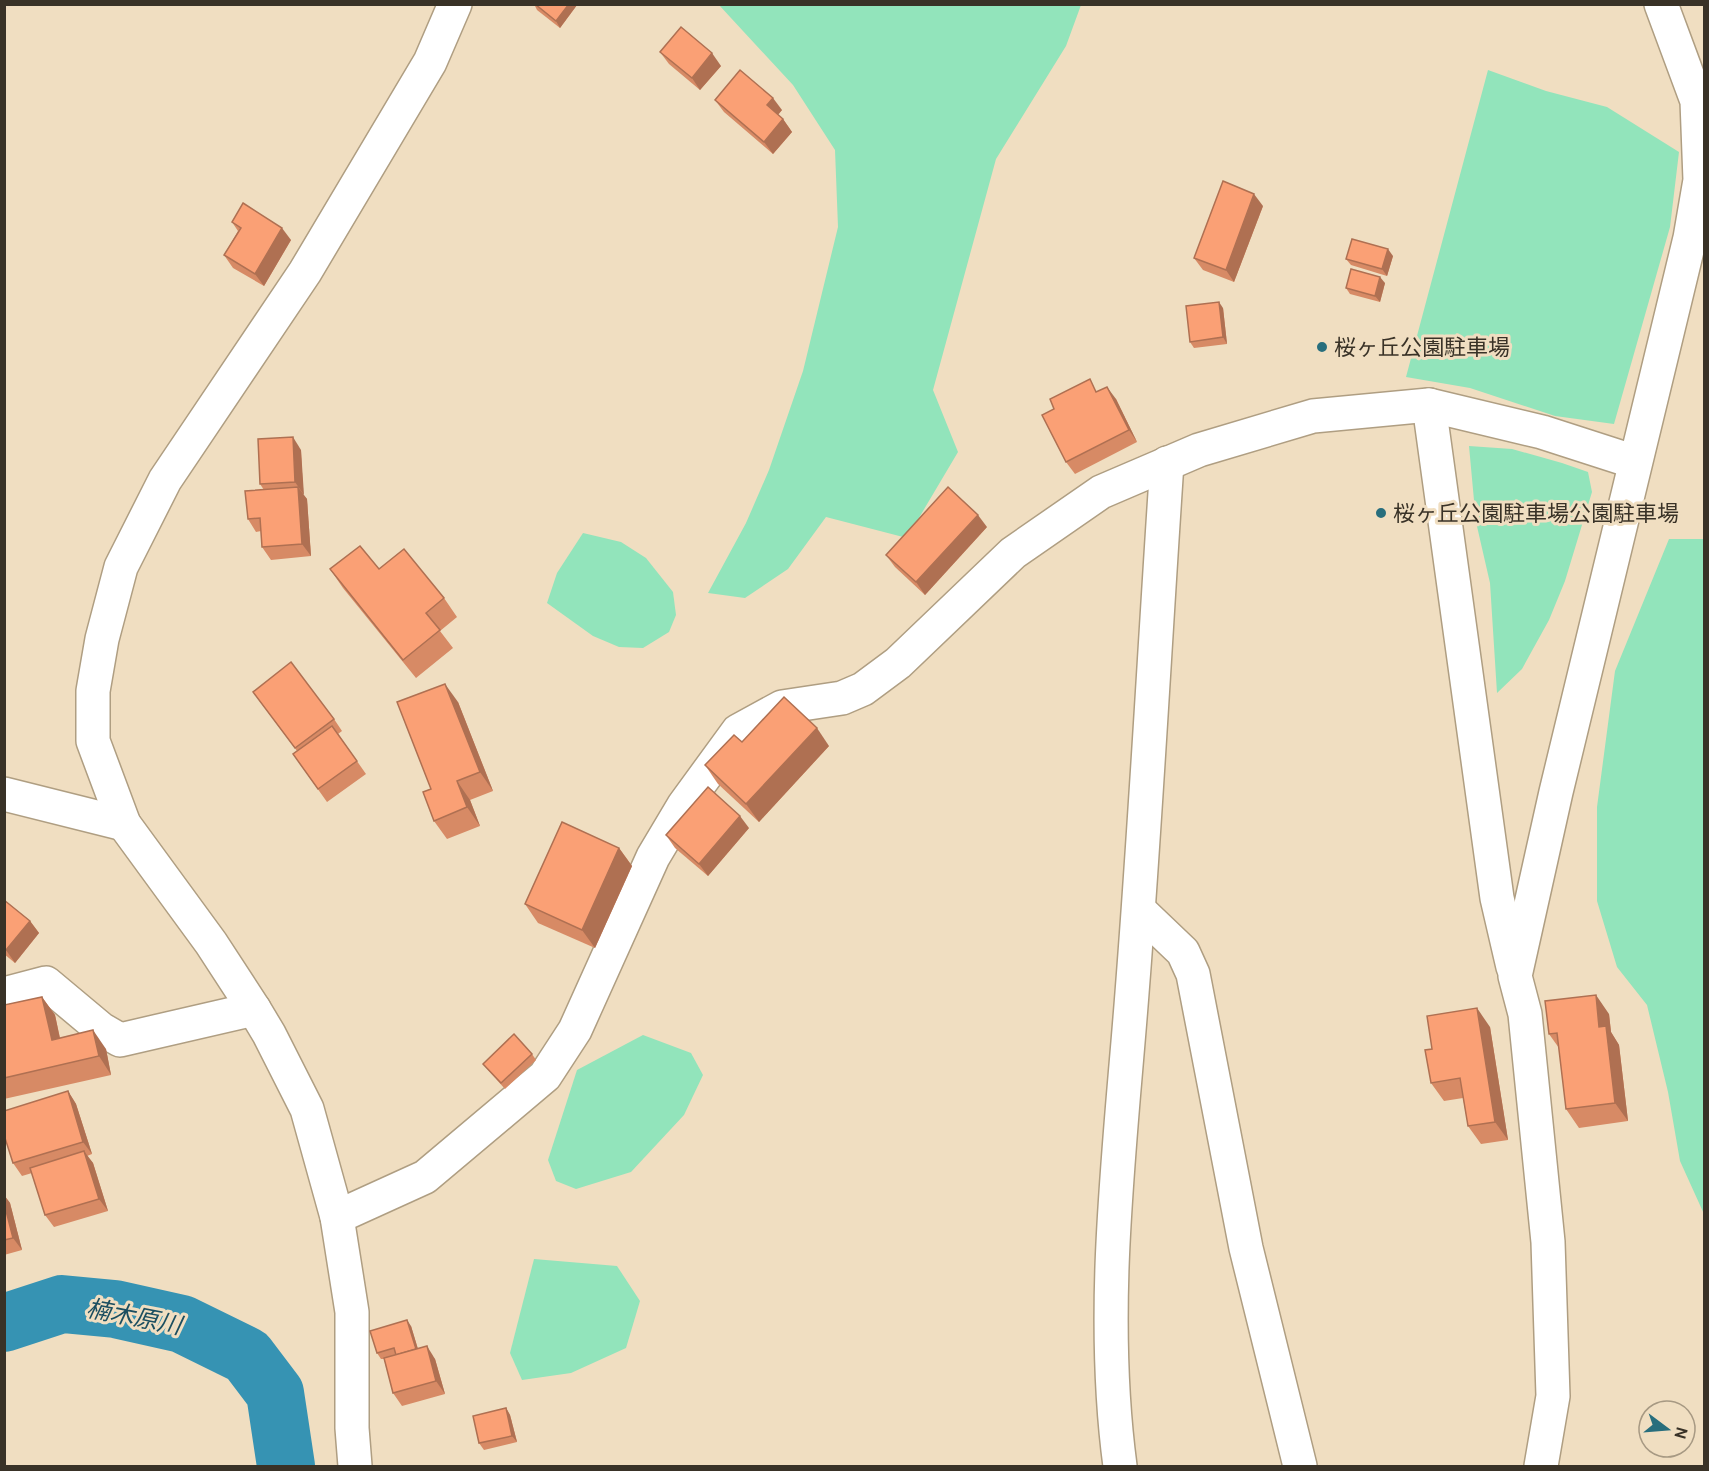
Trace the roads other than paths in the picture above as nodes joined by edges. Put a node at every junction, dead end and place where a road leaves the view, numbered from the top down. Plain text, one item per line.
1 (455, 4) edge
2 (1661, 4) edge
3 (1429, 405) junction
4 (1635, 462) junction
5 (1167, 463) junction
6 (4, 794) edge
7 (124, 824) junction
8 (1138, 910) junction
9 (1515, 976) junction
10 (4, 994) edge
11 (254, 1009) junction
12 (337, 1217) junction
13 (355, 1467) edge
14 (1120, 1467) edge
15 (1300, 1467) edge
16 (1541, 1467) edge

1 - 7 street
2 - 4 street
3 - 4 street
3 - 5 street
3 - 9 street
4 - 9 street
5 - 8 street
5 - 12 street
6 - 7 street
7 - 11 street
8 - 14 street
8 - 15 street
9 - 16 street
10 - 11 street
11 - 12 street
12 - 13 street

